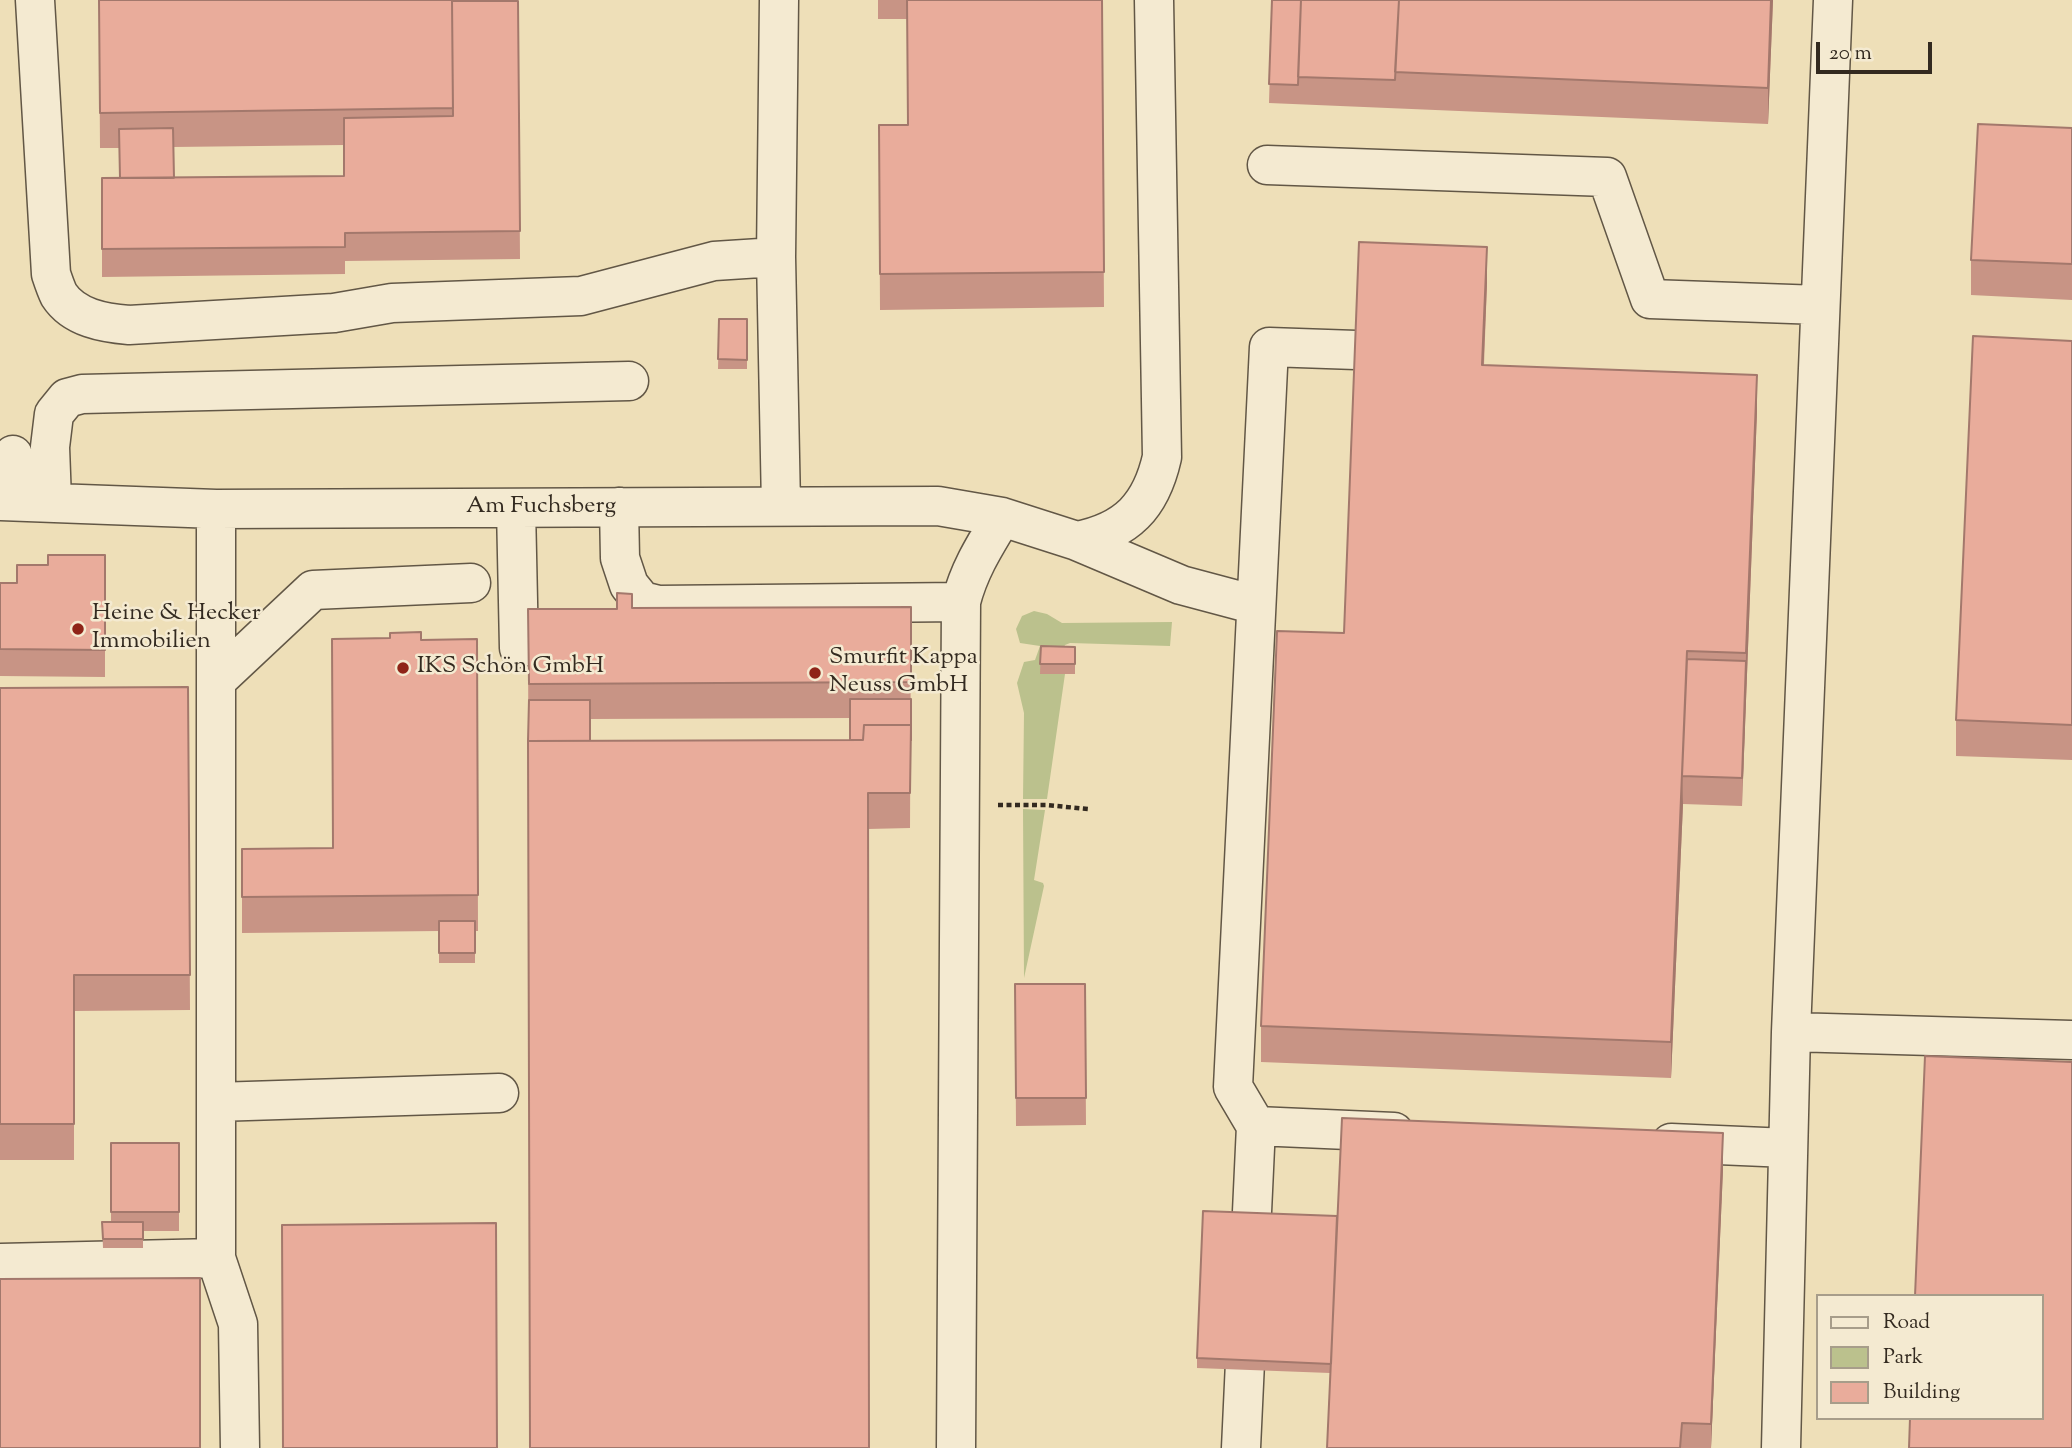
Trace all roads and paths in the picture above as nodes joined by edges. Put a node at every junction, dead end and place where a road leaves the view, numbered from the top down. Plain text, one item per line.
1 (35, 0) edge
2 (779, 0) edge
3 (1154, 0) edge
4 (1833, 0) edge
5 (1267, 166) dead end
6 (776, 257) junction
7 (1821, 305) junction
8 (1356, 350) edge
9 (629, 381) dead end
10 (13, 455) dead end
11 (22, 501) edge
12 (781, 506) junction
13 (516, 508) junction
14 (619, 508) junction
15 (216, 509) junction
16 (1002, 517) junction
17 (1077, 541) junction
18 (471, 583) dead end
19 (961, 602) junction
20 (1256, 605) junction
21 (519, 648) dead end
22 (216, 686) junction
23 (175, 691) edge
24 (1022, 804) dead end
25 (1088, 809) dead end
26 (1791, 1032) junction
27 (2072, 1040) edge
28 (499, 1093) dead end
29 (216, 1102) junction
30 (1256, 1126) junction
31 (1433, 1133) edge
32 (1638, 1142) edge
33 (1788, 1147) junction
34 (216, 1258) junction
35 (0, 1263) edge
36 (240, 1448) edge
37 (956, 1448) edge
38 (1241, 1448) edge
39 (1781, 1448) edge

1 - 6 street
2 - 6 street
3 - 17 street
4 - 7 street
5 - 7 street
6 - 12 street
7 - 26 street
8 - 20 street
9 - 11 street
10 - 11 street
11 - 15 street, Am Fuchsberg
12 - 14 street, Am Fuchsberg
12 - 16 street, Am Fuchsberg
13 - 14 street, Am Fuchsberg
13 - 15 street, Am Fuchsberg
13 - 21 street
14 - 19 street
15 - 22 street
16 - 17 street, Am Fuchsberg
16 - 19 street
17 - 20 street, Am Fuchsberg
18 - 22 street
19 - 37 street
20 - 30 street
22 - 23 street
22 - 29 street
24 - 25 path
26 - 27 street
26 - 33 street
28 - 29 street
29 - 34 street
30 - 31 street
30 - 38 street
32 - 33 street
33 - 39 street
34 - 35 street
34 - 36 street

